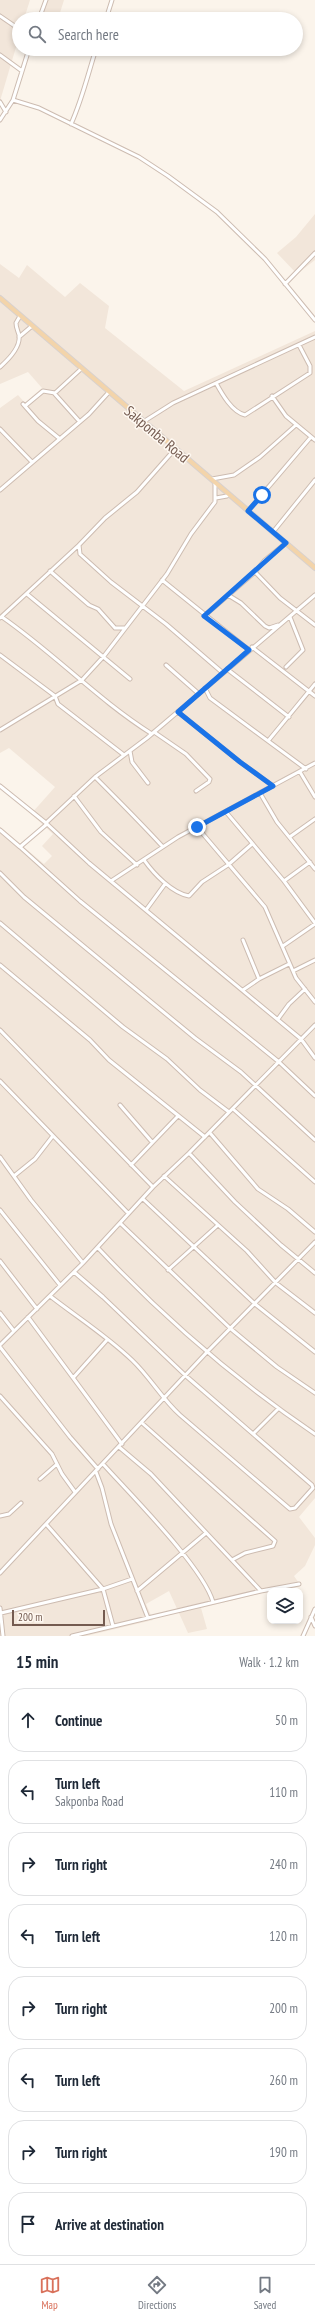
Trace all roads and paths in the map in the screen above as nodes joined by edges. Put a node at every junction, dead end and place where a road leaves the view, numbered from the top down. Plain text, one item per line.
1 (46, 0) edge
2 (112, 0) edge
3 (42, 12) edge
4 (108, 12) edge
5 (0, 16) edge
6 (12, 24) edge
7 (0, 55) edge
8 (27, 56) edge
9 (93, 56) edge
10 (22, 71) junction
11 (13, 100) junction
12 (0, 102) edge
13 (6, 112) junction
14 (0, 120) edge
15 (72, 124) junction
16 (315, 253) edge
17 (285, 284) junction
18 (0, 298) edge
19 (20, 316) junction
20 (315, 320) edge
21 (32, 326) junction
22 (19, 337) junction
23 (315, 337) edge
24 (299, 345) junction
25 (0, 367) edge
26 (81, 368) junction
27 (216, 383) junction
28 (109, 392) junction
29 (54, 393) junction
30 (272, 396) junction
31 (80, 422) junction
32 (143, 422) junction
33 (296, 425) junction
34 (0, 429) edge
35 (311, 437) junction
36 (60, 439) junction
37 (315, 440) edge
38 (175, 449) junction
39 (32, 462) junction
40 (211, 479) junction
41 (315, 480) edge
42 (216, 484) junction
43 (0, 490) edge
44 (228, 496) dead end
45 (216, 498) junction
46 (248, 511) junction
47 (273, 532) junction
48 (286, 543) junction
49 (79, 545) junction
50 (315, 568) edge
51 (50, 571) junction
52 (255, 572) junction
53 (162, 580) junction
54 (27, 594) junction
55 (315, 595) edge
56 (228, 596) junction
57 (142, 606) junction
58 (297, 611) junction
59 (204, 616) junction
60 (1, 617) edge
61 (290, 617) junction
62 (315, 625) edge
63 (280, 626) junction
64 (125, 628) junction
65 (252, 647) junction
66 (249, 650) junction
67 (0, 655) edge
68 (104, 656) junction
69 (166, 665) dead end
70 (286, 667) dead end
71 (227, 669) junction
72 (223, 673) junction
73 (130, 679) dead end
74 (82, 680) junction
75 (315, 684) edge
76 (206, 688) junction
77 (309, 692) junction
78 (199, 694) junction
79 (55, 696) junction
80 (315, 696) edge
81 (178, 712) junction
82 (289, 717) junction
83 (0, 730) edge
84 (153, 733) junction
85 (268, 742) junction
86 (130, 751) junction
87 (124, 755) junction
88 (315, 763) edge
89 (306, 769) junction
90 (300, 772) junction
91 (95, 777) junction
92 (148, 784) dead end
93 (0, 786) edge
94 (273, 786) junction
95 (196, 791) dead end
96 (260, 793) junction
97 (74, 796) junction
98 (315, 797) edge
99 (226, 812) junction
100 (315, 819) edge
101 (46, 823) junction
102 (197, 827) junction
103 (0, 830) edge
104 (291, 836) junction
105 (252, 844) junction
106 (20, 847) junction
107 (163, 847) junction
108 (144, 860) junction
109 (310, 862) junction
110 (137, 865) junction
111 (228, 865) junction
112 (315, 869) edge
113 (0, 873) edge
114 (284, 880) junction
115 (111, 881) junction
116 (165, 884) junction
117 (146, 910) junction
118 (0, 923) edge
119 (315, 923) edge
120 (243, 940) dead end
121 (283, 946) junction
122 (315, 960) edge
123 (289, 964) junction
124 (0, 965) edge
125 (293, 971) junction
126 (259, 979) junction
127 (243, 990) junction
128 (304, 990) junction
129 (315, 1002) edge
130 (278, 1019) junction
131 (315, 1025) edge
132 (0, 1030) edge
133 (301, 1039) junction
134 (315, 1058) edge
135 (279, 1062) junction
136 (0, 1081) edge
137 (255, 1086) junction
138 (315, 1096) edge
139 (120, 1105) dead end
140 (233, 1109) junction
141 (229, 1112) junction
142 (178, 1116) junction
143 (210, 1133) junction
144 (52, 1137) junction
145 (206, 1137) junction
146 (315, 1140) edge
147 (152, 1142) junction
148 (190, 1153) junction
149 (0, 1157) edge
150 (131, 1165) junction
151 (14, 1176) junction
152 (164, 1176) junction
153 (315, 1182) edge
154 (154, 1187) junction
155 (143, 1199) junction
156 (0, 1210) edge
157 (128, 1213) junction
158 (120, 1223) junction
159 (218, 1225) junction
160 (315, 1232) edge
161 (315, 1242) edge
162 (193, 1247) junction
163 (98, 1248) junction
164 (299, 1259) junction
165 (0, 1261) edge
166 (83, 1263) junction
167 (168, 1270) junction
168 (74, 1272) junction
169 (315, 1273) edge
170 (276, 1282) junction
171 (60, 1285) junction
172 (50, 1296) junction
173 (255, 1304) junction
174 (37, 1309) junction
175 (0, 1313) edge
176 (315, 1314) edge
177 (28, 1317) junction
178 (230, 1330) junction
179 (14, 1331) junction
180 (107, 1340) junction
181 (0, 1346) edge
182 (208, 1351) junction
183 (315, 1352) edge
184 (186, 1376) junction
185 (73, 1378) junction
186 (315, 1393) edge
187 (0, 1396) edge
188 (164, 1400) junction
189 (278, 1409) junction
190 (142, 1423) junction
191 (253, 1434) junction
192 (315, 1434) edge
193 (120, 1446) junction
194 (57, 1464) junction
195 (103, 1464) junction
196 (97, 1470) junction
197 (40, 1479) dead end
198 (75, 1492) junction
199 (21, 1503) dead end
200 (0, 1516) edge
201 (46, 1524) junction
202 (206, 1533) junction
203 (182, 1554) junction
204 (232, 1560) junction
205 (0, 1573) edge
206 (132, 1579) junction
207 (299, 1584) dead end
208 (103, 1589) junction
209 (261, 1590) junction
210 (137, 1591) junction
211 (213, 1602) junction
212 (0, 1608) edge
213 (315, 1609) edge
214 (0, 1613) edge
215 (311, 1617) junction
216 (148, 1618) junction
217 (113, 1626) junction
218 (315, 1626) edge
219 (3, 1636) edge
220 (72, 1636) edge
221 (303, 1636) edge

1 - 3 street
2 - 4 street
5 - 6 street
7 - 10 street
8 - 10 street
9 - 15 street
10 - 11 street
11 - 13 street
11 - 15 street
12 - 13 street
13 - 14 street
15 - 17 street
16 - 17 street
17 - 20 street
18 - 19 main road, Sakponba Road
19 - 21 main road, Sakponba Road
19 - 22 street
21 - 22 street
21 - 26 main road, Sakponba Road
22 - 25 street
23 - 24 street
24 - 27 street
24 - 30 street
26 - 28 main road, Sakponba Road
26 - 29 street
27 - 30 street
27 - 32 street
28 - 31 street
28 - 32 main road, Sakponba Road
29 - 31 street
29 - 36 street
30 - 33 street
31 - 36 street
32 - 38 main road, Sakponba Road
33 - 35 street
33 - 40 street
34 - 39 street
35 - 37 street
35 - 46 street
36 - 39 street
38 - 40 main road, Sakponba Road
38 - 49 street
39 - 43 street
40 - 42 main road, Sakponba Road
41 - 47 street
42 - 45 street
42 - 46 main road, Sakponba Road
44 - 45 street
45 - 53 street
46 - 47 main road, Sakponba Road
47 - 48 main road, Sakponba Road
48 - 50 main road, Sakponba Road
48 - 52 street
49 - 51 street
49 - 57 street
51 - 54 street
51 - 64 street
52 - 56 street
52 - 58 street
53 - 57 street
53 - 59 street
54 - 60 street
54 - 68 street
55 - 58 street
56 - 59 street
56 - 63 street
57 - 64 street
57 - 72 street
58 - 61 street
58 - 62 street
59 - 66 street
60 - 74 street
61 - 63 street
61 - 70 street
63 - 65 street
64 - 68 street
65 - 66 street
65 - 77 street
66 - 71 street
67 - 79 street
68 - 73 street
68 - 74 street
69 - 78 street
71 - 72 street
71 - 82 street
72 - 76 street
74 - 79 street
74 - 84 street
75 - 77 street
76 - 78 street
76 - 85 street
77 - 80 street
77 - 82 street
78 - 81 street
79 - 83 street
79 - 87 street
81 - 84 street
81 - 94 street
82 - 85 street
84 - 86 street
84 - 95 street
85 - 89 street
86 - 87 street
86 - 92 street
87 - 91 street
88 - 89 street
89 - 90 street
90 - 94 street
90 - 98 street
91 - 97 street
91 - 107 street
93 - 101 street
94 - 96 street
96 - 99 street
96 - 104 street
97 - 101 street
97 - 110 street
99 - 102 street
99 - 105 street
100 - 104 street
101 - 106 street
101 - 115 street
102 - 107 street
102 - 111 street
103 - 106 street
104 - 109 street
105 - 111 street
105 - 114 street
106 - 135 street
107 - 108 street
108 - 110 street
108 - 116 street
109 - 112 street
109 - 114 street
110 - 115 street
111 - 116 street
111 - 121 street
113 - 137 street
114 - 119 street
115 - 117 street
116 - 117 street
117 - 127 street
118 - 141 street
119 - 121 street
120 - 126 street
121 - 123 street
122 - 125 street
123 - 125 street
123 - 126 street
124 - 142 street
125 - 128 street
126 - 127 street
127 - 130 street
128 - 129 street
128 - 130 street
130 - 133 street
131 - 133 street
132 - 150 street
133 - 134 street
133 - 135 street
135 - 137 street
135 - 138 street
136 - 144 street
137 - 140 street
137 - 146 street
139 - 147 street
140 - 141 street
140 - 153 street
141 - 143 street
142 - 145 street
142 - 147 street
143 - 145 street
143 - 160 street
144 - 151 street
144 - 157 street
145 - 148 street
147 - 150 street
148 - 152 street
148 - 164 street
149 - 151 street
150 - 154 street
151 - 166 street
152 - 154 street
152 - 159 street
154 - 155 street
155 - 157 street
155 - 162 street
156 - 171 street
157 - 158 street
158 - 163 street
158 - 167 street
159 - 162 street
159 - 170 street
161 - 164 street
162 - 167 street
162 - 173 street
163 - 166 street
163 - 182 street
164 - 169 street
164 - 170 street
165 - 174 street
166 - 168 street
167 - 178 street
168 - 171 street
168 - 184 street
170 - 173 street
170 - 176 street
171 - 172 street
172 - 174 street
172 - 180 street
173 - 178 street
173 - 183 street
174 - 177 street
175 - 179 street
177 - 179 street
177 - 185 street
178 - 182 street
178 - 186 street
179 - 181 street
180 - 185 street
180 - 188 street
181 - 196 street
182 - 184 street
182 - 189 street
184 - 188 street
184 - 191 street
185 - 193 street
187 - 194 street
188 - 190 street
188 - 191 street
189 - 191 street
189 - 192 street
190 - 193 street
190 - 204 street
193 - 195 street
193 - 202 street
194 - 197 street
194 - 198 street
195 - 196 street
195 - 203 street
196 - 198 street
196 - 206 street
198 - 201 street
199 - 200 street
201 - 205 street
201 - 208 street
202 - 203 street
202 - 204 street
203 - 210 street
203 - 211 street
204 - 209 street
206 - 208 street
206 - 210 street
207 - 209 street
208 - 214 street
208 - 217 street
209 - 211 street
210 - 216 street
211 - 216 street
212 - 214 street
213 - 215 street
214 - 219 street
215 - 218 street
215 - 221 street
216 - 217 street
217 - 220 street

